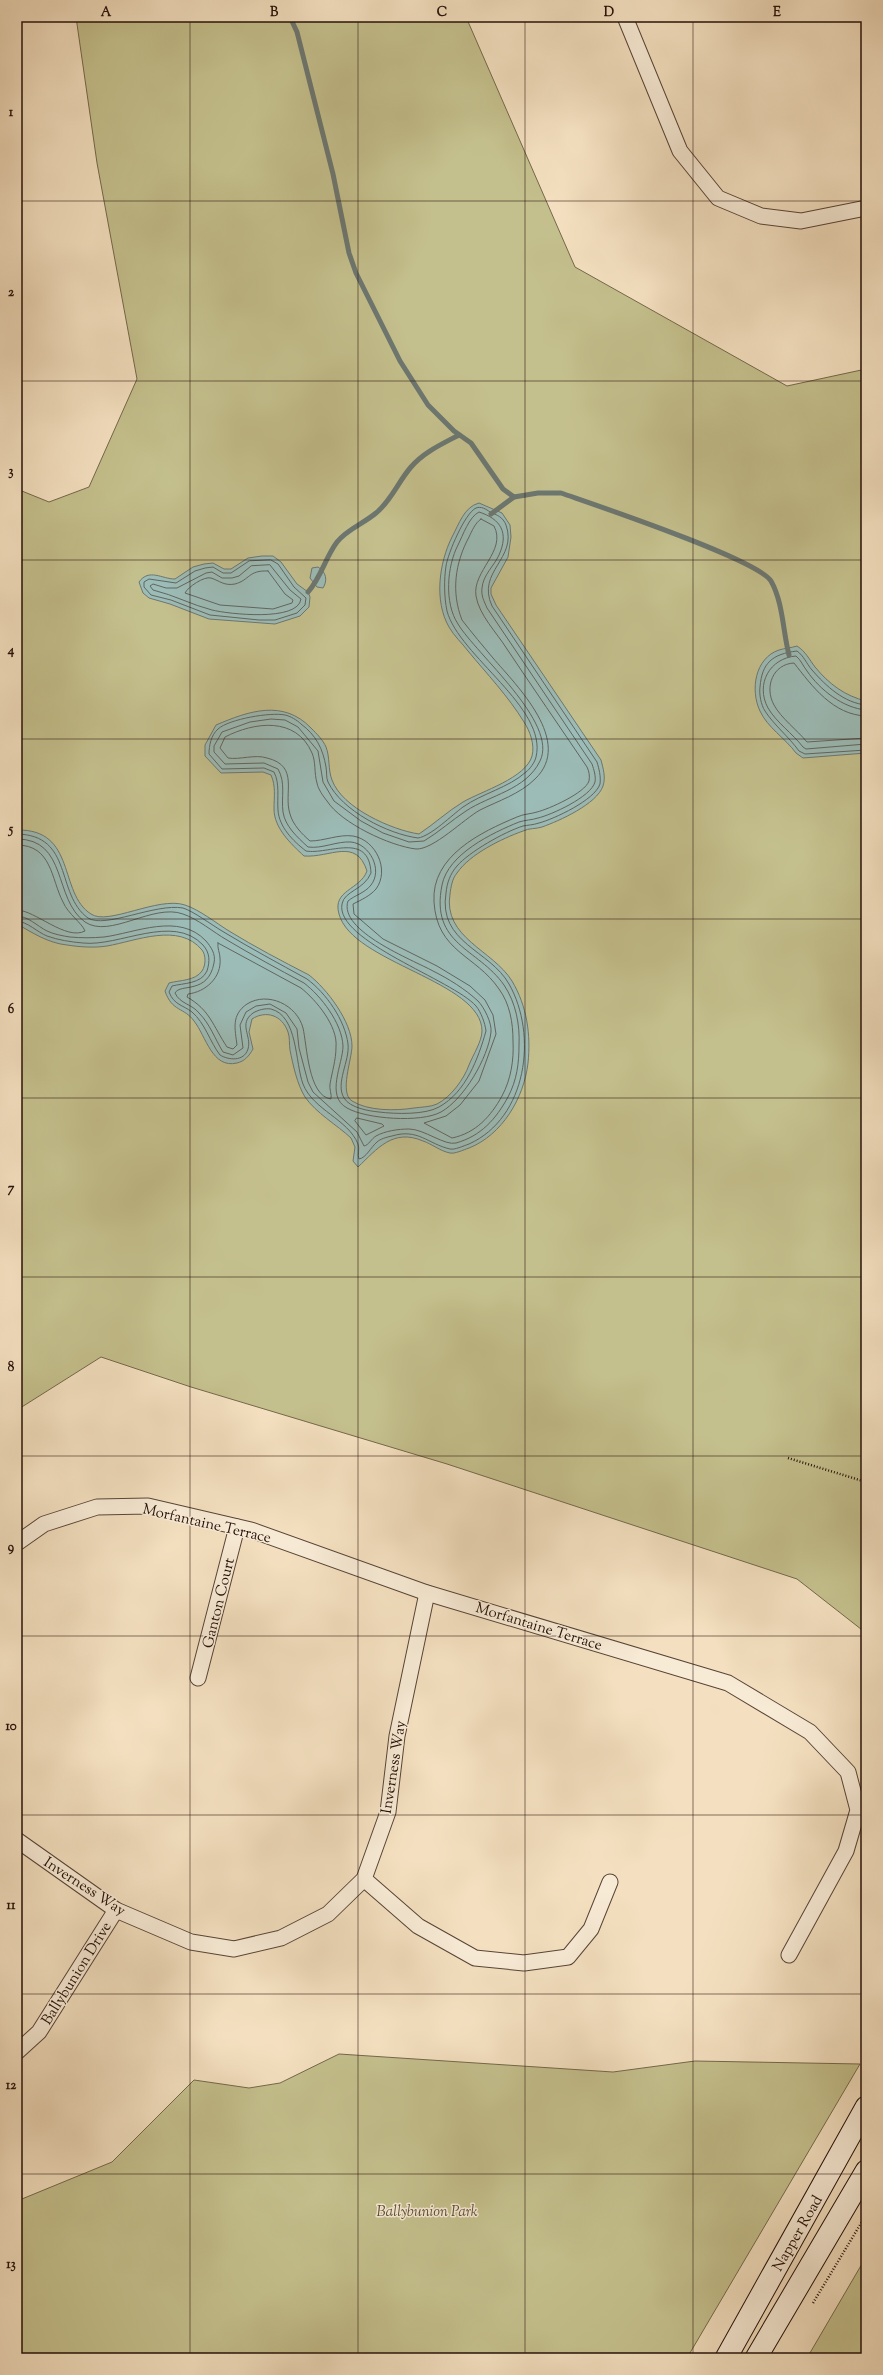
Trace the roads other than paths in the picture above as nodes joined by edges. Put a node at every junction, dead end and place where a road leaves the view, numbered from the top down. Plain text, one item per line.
1 (625, 17) edge
2 (866, 208) edge
3 (237, 1527) junction
4 (17, 1543) edge
5 (427, 1592) junction
6 (198, 1678) dead end
7 (17, 1840) edge
8 (364, 1879) junction
9 (610, 1882) dead end
10 (116, 1910) junction
11 (789, 1955) dead end
12 (17, 2052) edge
13 (866, 2107) edge
14 (866, 2171) edge
15 (726, 2358) edge
16 (756, 2358) edge

1 - 2 street
3 - 4 street, Morfantaine Terrace
3 - 5 street, Morfantaine Terrace
3 - 6 street, Ganton Court
5 - 8 street, Inverness Way
5 - 11 street, Morfantaine Terrace
7 - 10 street, Inverness Way
8 - 9 street
8 - 10 street, Inverness Way
10 - 12 street, Ballybunion Drive
13 - 15 main road, Napper Road
14 - 16 main road, Napper Road

